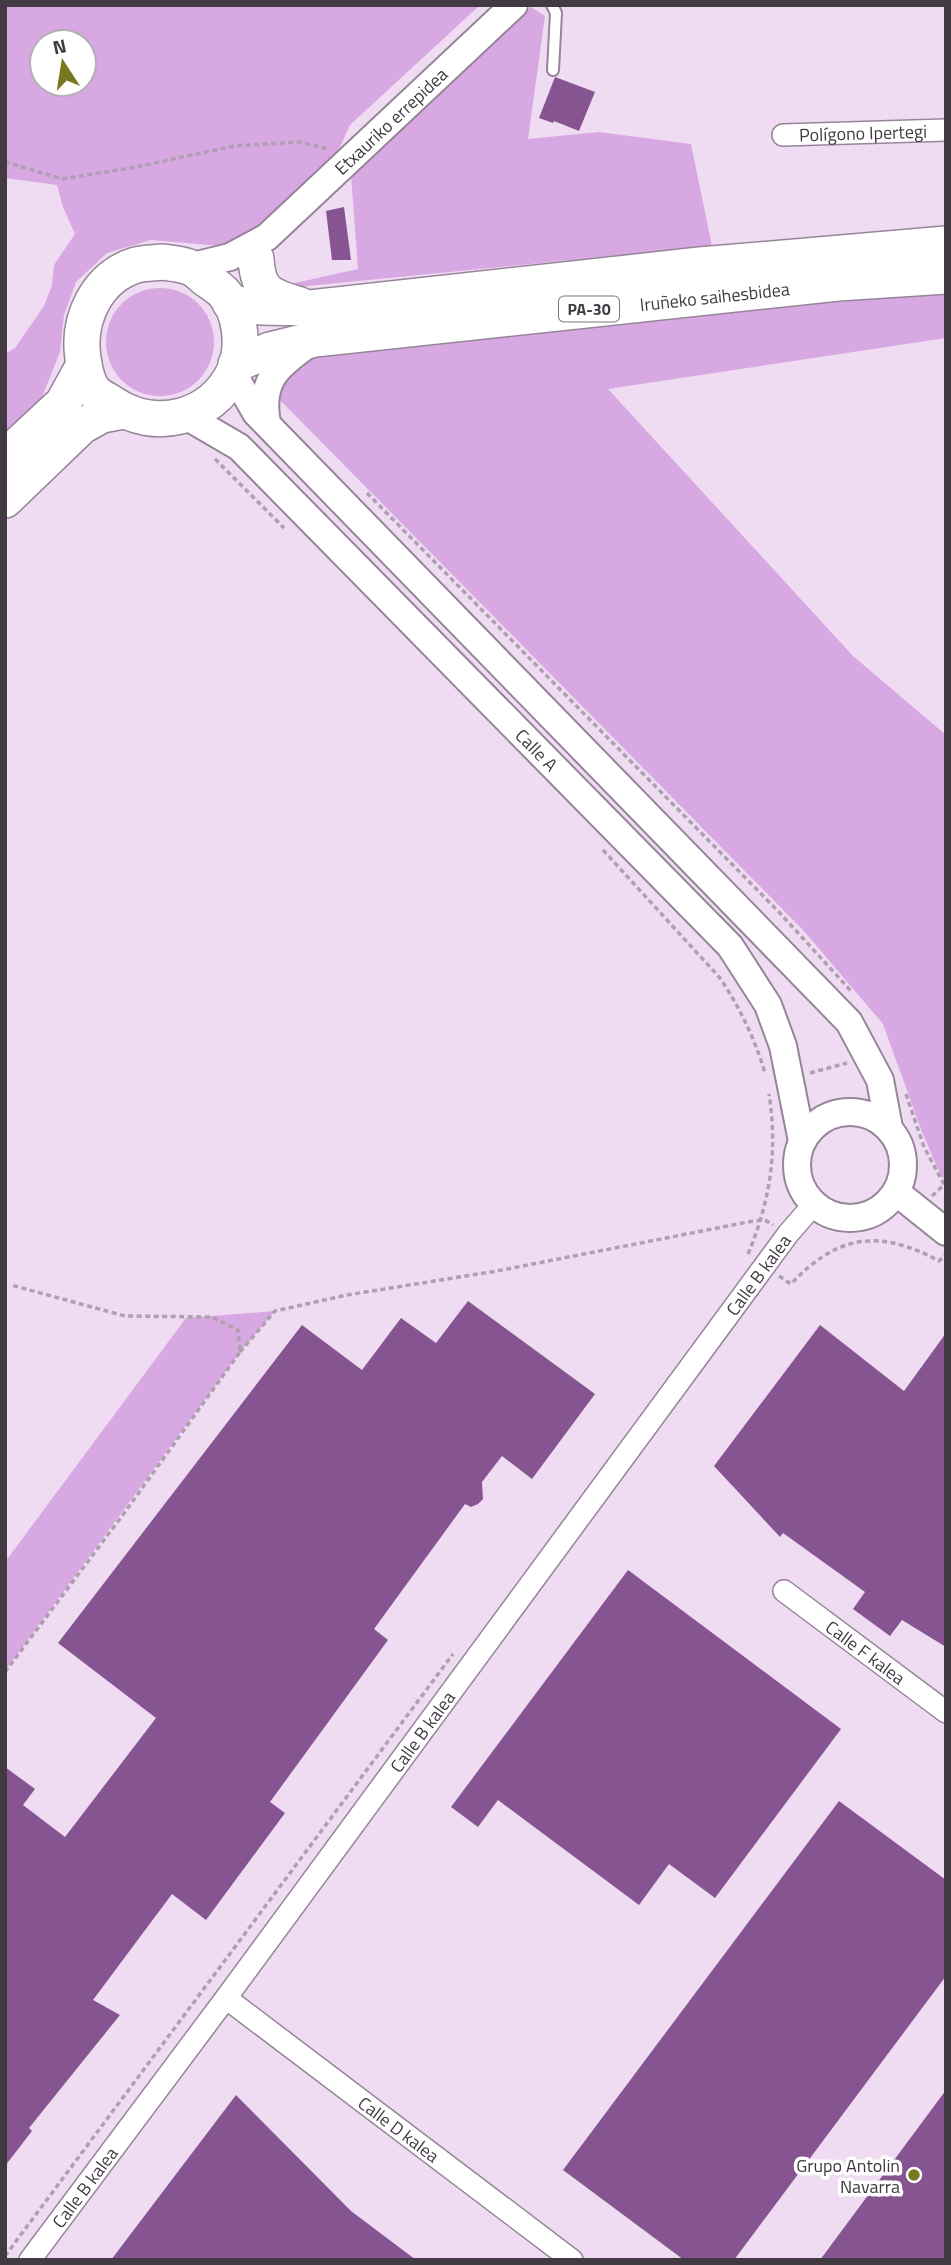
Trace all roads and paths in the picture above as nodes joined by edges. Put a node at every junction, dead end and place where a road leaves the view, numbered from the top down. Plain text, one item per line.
1 (514, 5) edge
2 (552, 5) edge
3 (553, 70) dead end
4 (946, 130) edge
5 (783, 135) dead end
6 (355, 154) junction
7 (5, 162) edge
8 (946, 230) edge
9 (946, 244) edge
10 (261, 248) junction
11 (767, 259) junction
12 (189, 267) junction
13 (946, 276) edge
14 (230, 303) junction
15 (312, 323) junction
16 (83, 365) junction
17 (235, 369) junction
18 (123, 411) junction
19 (186, 416) junction
20 (267, 423) junction
21 (211, 455) dead end
22 (5, 457) edge
23 (5, 500) edge
24 (284, 528) dead end
25 (602, 848) dead end
26 (868, 1057) junction
27 (778, 1081) junction
28 (889, 1128) junction
29 (802, 1141) junction
30 (896, 1192) junction
31 (814, 1204) junction
32 (762, 1220) junction
33 (946, 1232) edge
34 (788, 1234) junction
35 (946, 1254) edge
36 (764, 1266) junction
37 (11, 1285) dead end
38 (240, 1352) junction
39 (784, 1591) dead end
40 (454, 1653) dead end
41 (5, 1672) edge
42 (946, 1712) edge
43 (226, 1998) junction
44 (5, 2256) edge
45 (30, 2260) edge
46 (572, 2260) edge

1 - 6 street, Etxauriko errepidea
2 - 3 lane
4 - 5 street, Polígono Ipertegi
6 - 7 path
6 - 10 street, Etxauriko errepidea
8 - 11 street
9 - 11 highway, Iruñeko saihesbidea / PA-30
10 - 12 street, Etxauriko errepidea
10 - 14 street, Etxauriko errepidea
10 - 15 highway, Iruñeko saihesbidea / PA-30
11 - 15 highway, Iruñeko saihesbidea / PA-30
12 - 14 highway
12 - 16 highway
13 - 15 highway, Iruñeko saihesbidea / PA-30
14 - 15 highway, Iruñeko saihesbidea / PA-30
14 - 17 highway
15 - 17 highway, Iruñeko saihesbidea / PA-30
15 - 20 street
16 - 18 highway
16 - 22 highway
17 - 19 highway
17 - 20 street, Calle A
18 - 19 highway
18 - 23 highway
19 - 27 street, Calle A
20 - 26 street, Calle A
21 - 24 path
25 - 27 path
26 - 27 path
26 - 28 street, Calle A
27 - 29 street, Calle A
27 - 32 path
28 - 29 street
28 - 30 street
29 - 31 street
30 - 31 street
30 - 33 street
31 - 34 street, Calle B kalea
32 - 34 path
32 - 36 path
32 - 38 path
34 - 36 street, Calle B kalea
35 - 36 path
36 - 43 street, Calle B kalea
37 - 38 path
38 - 41 path
39 - 42 street, Calle F kalea
40 - 44 path
43 - 45 street, Calle B kalea
43 - 46 street, Calle D kalea

